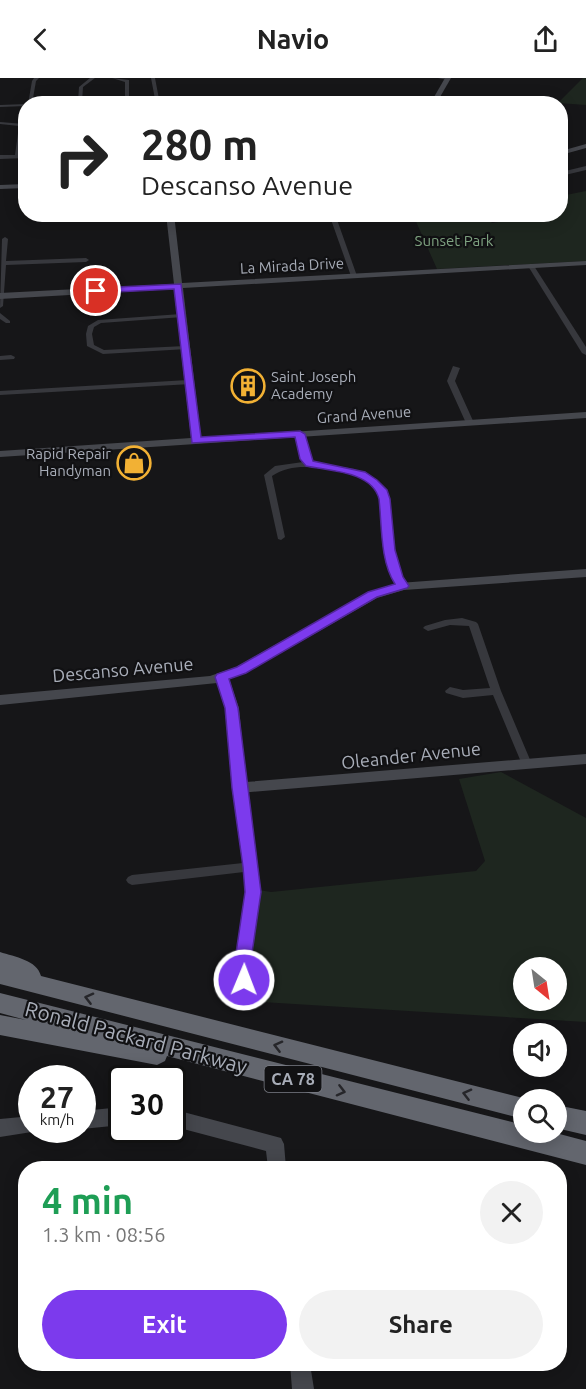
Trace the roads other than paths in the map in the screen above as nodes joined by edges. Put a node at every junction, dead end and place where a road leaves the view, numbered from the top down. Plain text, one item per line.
1 (37, 78) edge
2 (93, 78) edge
3 (114, 78) edge
4 (153, 78) edge
5 (445, 78) edge
6 (125, 79) edge
7 (31, 96) edge
8 (80, 96) edge
9 (127, 96) edge
10 (157, 96) edge
11 (437, 96) edge
12 (18, 105) edge
13 (0, 106) edge
14 (0, 123) edge
15 (18, 124) edge
16 (586, 148) edge
17 (18, 150) edge
18 (568, 153) edge
19 (17, 156) joint
20 (0, 157) edge
21 (586, 168) edge
22 (568, 172) edge
23 (18, 186) edge
24 (0, 187) edge
25 (171, 222) edge
26 (335, 222) edge
27 (5, 239) dead end
28 (2, 249) edge
29 (86, 260) dead end
30 (5, 263) junction
31 (586, 263) edge
32 (531, 266) junction
33 (354, 276) junction
34 (178, 286) junction
35 (1, 296) edge
36 (0, 306) edge
37 (0, 315) edge
38 (181, 316) junction
39 (8, 322) dead end
40 (185, 348) junction
41 (586, 353) edge
42 (11, 357) dead end
43 (0, 358) edge
44 (456, 368) dead end
45 (188, 382) junction
46 (0, 393) edge
47 (586, 415) edge
48 (470, 423) junction
49 (300, 434) junction
50 (196, 441) junction
51 (0, 454) edge
52 (309, 464) junction
53 (281, 537) dead end
54 (586, 573) edge
55 (403, 586) junction
56 (428, 628) dead end
57 (222, 677) junction
58 (496, 691) junction
59 (450, 692) dead end
60 (0, 700) edge
61 (586, 759) edge
62 (526, 762) junction
63 (239, 788) junction
64 (251, 867) junction
65 (132, 880) dead end
66 (0, 961) edge
67 (0, 975) edge
68 (50, 989) junction
69 (245, 1000) dead end
70 (0, 1003) edge
71 (0, 1025) edge
72 (300, 1081) junction
73 (513, 1105) edge
74 (567, 1119) edge
75 (186, 1121) edge
76 (586, 1123) edge
77 (18, 1126) edge
78 (0, 1128) edge
79 (586, 1153) edge
80 (276, 1161) edge
81 (301, 1371) edge
82 (303, 1389) edge

1 - 7 street
2 - 8 street
3 - 6 street
4 - 10 street
5 - 11 street
6 - 9 street
12 - 13 street
14 - 15 street
16 - 18 street
17 - 19 street
19 - 20 street
21 - 22 street
23 - 24 street
25 - 34 street
26 - 33 street
27 - 28 street
28 - 30 street
29 - 30 street
30 - 35 street
31 - 32 street, La Mirada Drive
32 - 33 street, La Mirada Drive
32 - 41 street
33 - 34 street, La Mirada Drive
34 - 35 street, La Mirada Drive
34 - 38 street
35 - 36 street
37 - 39 street
38 - 40 street
38 - 40 street
40 - 45 street
42 - 43 street
44 - 48 street
45 - 46 street
45 - 50 street
47 - 48 street, Grand Avenue
48 - 49 street, Grand Avenue
49 - 50 street, Grand Avenue
49 - 52 street
50 - 51 street, Grand Avenue
52 - 53 street
52 - 55 street
54 - 55 street, Descanso Avenue
55 - 57 street, Descanso Avenue
56 - 58 street
57 - 60 street, Descanso Avenue
57 - 63 street
58 - 59 street
58 - 62 street
61 - 62 street, Oleander Avenue
62 - 63 street, Oleander Avenue
63 - 64 street
64 - 65 street
64 - 69 street
66 - 68 highway
67 - 68 highway, Ronald Packard Parkway / CA 78
73 -> 68 highway, Ronald Packard Parkway / CA 78
70 - 72 highway, Ronald Packard Parkway / CA 78
71 - 72 highway
72 -> 79 highway, Ronald Packard Parkway / CA 78
74 - 76 highway
75 - 80 street
77 - 78 street
81 - 82 street

